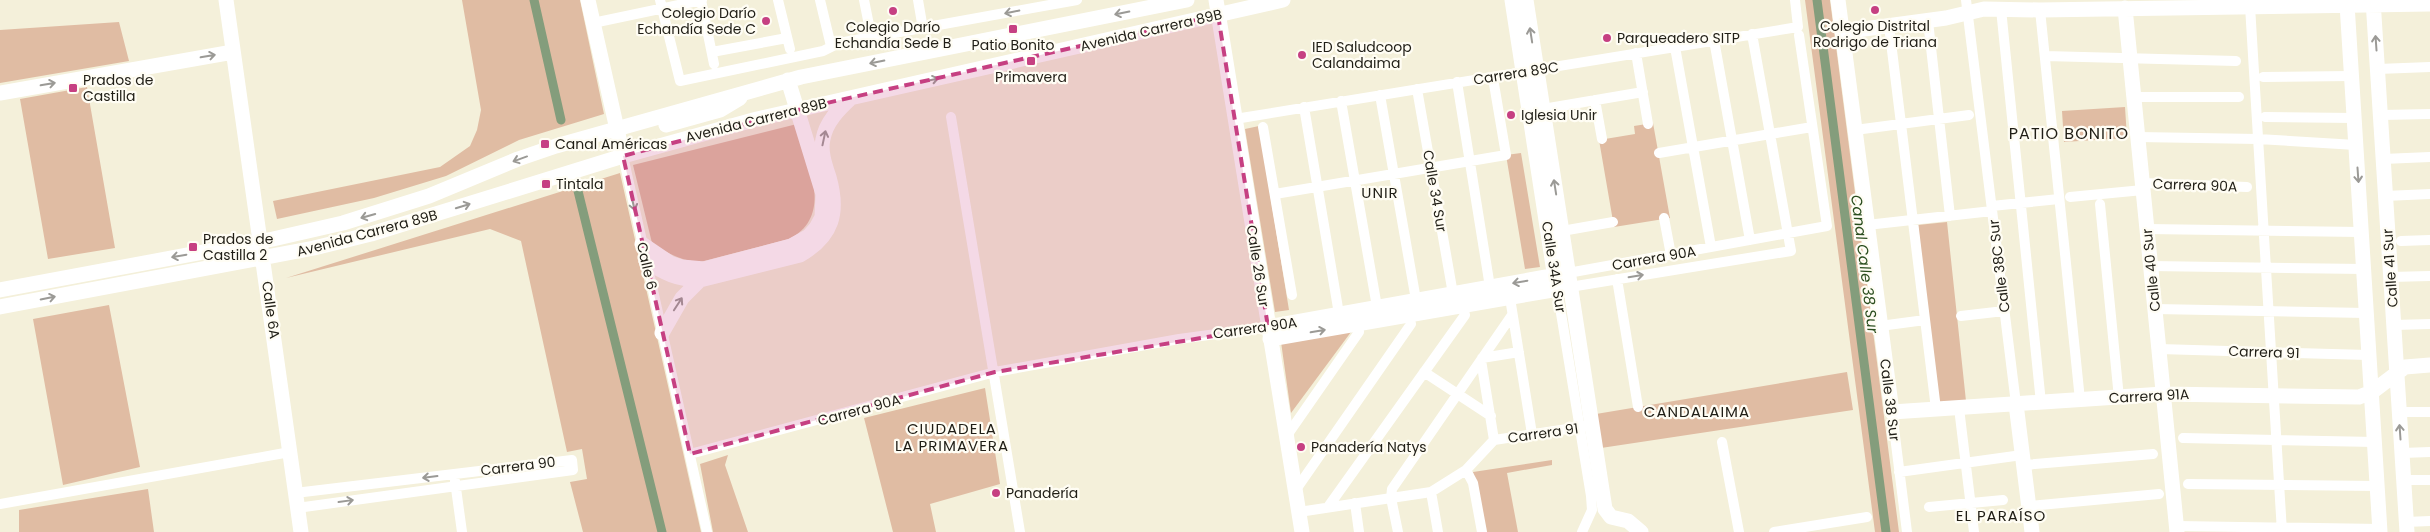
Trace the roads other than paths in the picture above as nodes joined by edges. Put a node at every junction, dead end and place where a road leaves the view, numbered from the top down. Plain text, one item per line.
1 (226, 0) edge
2 (588, 0) edge
3 (701, 0) edge
4 (778, 0) edge
5 (820, 0) edge
6 (864, 0) edge
7 (918, 0) edge
8 (1078, 0) edge
9 (1187, 0) edge
10 (1283, 0) edge
11 (1512, 0) edge
12 (1526, 0) edge
13 (1795, 0) edge
14 (1838, 0) edge
15 (2344, 2) edge
16 (2373, 2) edge
17 (661, 4) edge
18 (2017, 4) edge
19 (2098, 4) edge
20 (2140, 4) edge
21 (2430, 4) edge
22 (2057, 5) edge
23 (1967, 6) edge
24 (2250, 6) junction
25 (1217, 8) edge
26 (2125, 8) junction
27 (2001, 9) junction
28 (2040, 10) junction
29 (1928, 21) junction
30 (593, 23) junction
31 (1889, 26) junction
32 (923, 29) junction
33 (870, 30) dead end
34 (1798, 31) junction
35 (1842, 32) junction
36 (1752, 34) junction
37 (787, 38) junction
38 (1714, 40) junction
39 (831, 46) junction
40 (1674, 47) junction
41 (790, 49) dead end
42 (233, 52) junction
43 (712, 52) junction
44 (1636, 53) junction
45 (2045, 56) junction
46 (2130, 58) junction
47 (2236, 61) dead end
48 (714, 64) dead end
49 (2430, 68) edge
50 (2378, 69) junction
51 (1530, 70) junction
52 (2263, 76) dead end
53 (2351, 76) junction
54 (788, 80) junction
55 (1457, 82) junction
56 (1494, 84) dead end
57 (1417, 89) junction
58 (1642, 92) junction
59 (0, 93) edge
60 (1380, 95) junction
61 (852, 97) junction
62 (2134, 97) junction
63 (2239, 97) dead end
64 (1595, 100) junction
65 (1341, 101) junction
66 (1304, 107) junction
67 (798, 109) junction
68 (1543, 109) junction
69 (2430, 114) edge
70 (1970, 115) dead end
71 (2380, 115) junction
72 (951, 116) dead end
73 (2266, 117) dead end
74 (2354, 118) junction
75 (1234, 119) junction
76 (1939, 119) junction
77 (1648, 124) dead end
78 (1901, 124) junction
79 (1263, 126) dead end
80 (1812, 127) junction
81 (1854, 130) junction
82 (617, 132) junction
83 (1770, 134) junction
84 (2138, 137) junction
85 (1602, 139) dead end
86 (2258, 140) junction
87 (1732, 141) junction
88 (2356, 145) junction
89 (1693, 147) junction
90 (1658, 153) dead end
91 (622, 156) junction
92 (2430, 157) edge
93 (2383, 159) junction
94 (1470, 161) junction
95 (1431, 168) junction
96 (1394, 174) junction
97 (1355, 180) junction
98 (1317, 187) junction
99 (2142, 187) junction
100 (2247, 187) dead end
101 (1275, 194) junction
102 (2430, 194) edge
103 (2386, 196) junction
104 (2059, 198) junction
105 (2070, 198) dead end
106 (2021, 203) junction
107 (2100, 204) dead end
108 (1992, 208) junction
109 (1950, 216) junction
110 (1664, 218) dead end
111 (1912, 220) junction
112 (1613, 222) dead end
113 (1867, 226) junction
114 (2147, 229) junction
115 (2264, 230) junction
116 (1562, 231) junction
117 (2361, 232) junction
118 (1788, 234) junction
119 (1750, 240) junction
120 (2430, 240) edge
121 (261, 241) junction
122 (2401, 241) dead end
123 (642, 244) junction
124 (1711, 247) junction
125 (1671, 255) junction
126 (264, 259) junction
127 (646, 261) junction
128 (2150, 266) junction
129 (2266, 268) junction
130 (2364, 269) junction
131 (2390, 276) junction
132 (2430, 276) edge
133 (1617, 279) junction
134 (700, 280) junction
135 (1562, 281) junction
136 (1490, 287) junction
137 (0, 290) edge
138 (1453, 294) junction
139 (1292, 295) dead end
140 (1510, 298) junction
141 (1416, 300) junction
142 (1463, 306) junction
143 (1378, 307) junction
144 (0, 308) edge
145 (2155, 308) junction
146 (2004, 311) junction
147 (2268, 311) junction
148 (2366, 313) junction
149 (1339, 314) junction
150 (1409, 315) junction
151 (1512, 315) junction
152 (1961, 316) dead end
153 (1924, 320) junction
154 (1358, 324) junction
155 (2430, 324) edge
156 (2394, 325) junction
157 (1880, 326) junction
158 (662, 333) junction
159 (1269, 333) junction
160 (2159, 349) junction
161 (1518, 352) junction
162 (2271, 352) junction
163 (2369, 355) junction
164 (1481, 359) junction
165 (2430, 365) edge
166 (2396, 371) junction
167 (995, 372) junction
168 (1424, 372) junction
169 (2372, 392) junction
170 (1458, 393) junction
171 (2163, 394) junction
172 (2274, 394) junction
173 (2119, 398) junction
174 (2080, 400) junction
175 (2041, 403) junction
176 (2016, 404) junction
177 (1638, 407) dead end
178 (1959, 408) junction
179 (1936, 409) junction
180 (1892, 412) junction
181 (2399, 412) junction
182 (2430, 412) edge
183 (1491, 416) junction
184 (1586, 427) junction
185 (1532, 434) junction
186 (1286, 437) junction
187 (2183, 438) dead end
188 (1494, 440) junction
189 (2277, 440) junction
190 (1722, 442) dead end
191 (2375, 442) junction
192 (290, 452) junction
193 (2430, 452) edge
194 (2402, 453) junction
195 (690, 454) junction
196 (2153, 454) dead end
197 (2023, 460) junction
198 (1966, 463) junction
199 (1466, 470) junction
200 (1900, 472) junction
201 (454, 474) junction
202 (2403, 480) junction
203 (2430, 480) edge
204 (2188, 484) dead end
205 (2279, 485) junction
206 (456, 486) junction
207 (2377, 486) junction
208 (1295, 491) junction
209 (1431, 492) junction
210 (2159, 494) dead end
211 (1392, 498) junction
212 (2003, 500) dead end
213 (296, 501) junction
214 (1355, 503) junction
215 (1970, 503) junction
216 (0, 504) edge
217 (2029, 506) junction
218 (1328, 507) junction
219 (1930, 507) dead end
220 (1298, 512) junction
221 (1867, 517) dead end
222 (2430, 521) edge
223 (2406, 527) edge
224 (1817, 529) edge
225 (2175, 530) edge
226 (2282, 530) edge
227 (2380, 530) edge
228 (300, 532) edge
229 (462, 532) edge
230 (707, 532) edge
231 (1020, 532) edge
232 (1302, 532) edge
233 (1359, 532) edge
234 (1398, 532) edge
235 (1438, 532) edge
236 (1482, 532) edge
237 (1582, 532) edge
238 (1642, 532) edge
239 (1738, 532) edge
240 (1774, 532) edge
241 (1907, 532) edge
242 (1974, 532) edge
243 (2032, 532) edge

1 - 42 street, Calle 6A
2 - 30 street, Calle 6
3 - 17 street
3 - 43 street
4 - 37 street
5 - 39 street
6 - 33 street
7 - 32 street
8 -> 32 street
9 -> 54 street, Avenida Carrera 89B
10 - 25 street, Avenida Carrera 89B
11 - 51 street, Calle 34A Sur
51 -> 12 street
13 - 34 street
14 - 35 street, Calle 38 Sur
15 - 16 street
15 - 24 street
15 - 53 street, Calle 41 Sur
16 - 21 street
50 -> 16 street, Calle 41 Sur
17 - 30 street
17 - 39 street
18 - 27 street
18 - 28 street
19 - 22 street
19 - 26 street
20 - 24 street
20 - 26 street
22 - 28 street
23 - 27 street
23 - 29 street
23 - 108 street, Calle 38C Sur
24 - 86 street
61 -> 25 street, Avenida Carrera 89B
25 - 75 street, Calle 26 Sur
26 - 46 street, Calle 40 Sur
27 - 106 street
28 - 45 street
29 - 31 street
29 - 76 street
30 - 82 street, Calle 6
31 - 35 street
31 - 78 street
32 - 39 street
34 - 36 street, Carrera 89C
34 - 80 street
35 - 81 street, Calle 38 Sur
36 - 38 street, Carrera 89C
36 - 83 street
37 - 41 street
37 - 43 street
38 - 40 street, Carrera 89C
38 - 87 street
40 - 44 street, Carrera 89C
40 - 89 street
59 -> 42 street
42 - 121 street, Calle 6A
43 - 48 street
44 - 51 street, Carrera 89C
44 - 58 street
45 - 46 street
45 - 104 street
46 - 47 street
46 - 62 street, Calle 40 Sur
49 - 50 street
50 - 71 street, Calle 41 Sur
51 - 55 street, Carrera 89C
51 - 68 street
51 - 135 street, Calle 34A Sur
52 - 53 street
53 - 74 street, Calle 41 Sur
54 - 67 street
54 - 82 street, Avenida Carrera 89B
55 - 57 street, Carrera 89C
55 - 94 street
56 - 94 street
57 - 60 street, Carrera 89C
57 - 95 street, Calle 34 Sur
58 - 64 street
58 - 77 street
60 - 65 street, Carrera 89C
60 - 96 street
61 - 67 street, Avenida Carrera 89B
134 -> 61 street
62 - 63 street
62 - 84 street, Calle 40 Sur
64 - 68 street
64 - 85 street
65 - 66 street, Carrera 89C
65 - 97 street
66 - 75 street, Carrera 89C
66 - 98 street
67 - 91 street, Avenida Carrera 89B
67 - 123 street
116 -> 68 street
69 - 71 street
70 - 76 street
71 - 93 street, Calle 41 Sur
72 - 167 street
73 - 74 street
74 - 88 street, Calle 41 Sur
75 - 159 street, Calle 26 Sur
76 - 78 street
76 - 109 street
78 - 81 street
78 - 111 street
79 - 101 street
80 - 83 street
80 - 118 street, Carrera 90A
81 - 113 street, Calle 38 Sur
82 - 91 street, Calle 6
82 -> 121 street, Avenida Carrera 89B
83 - 87 street
83 - 118 street
84 - 86 street
84 - 99 street, Calle 40 Sur
86 - 88 street
86 - 115 street
87 - 89 street
87 - 119 street
88 -> 117 street, Calle 41 Sur
89 - 90 street
89 - 124 street
91 -> 123 street, Calle 6
126 -> 91 street, Avenida Carrera 89B
92 - 93 street
93 - 103 street, Calle 41 Sur
94 - 95 street
94 - 136 street
95 - 96 street
95 - 138 street, Calle 34 Sur
96 - 97 street
96 - 141 street
97 - 98 street
97 - 143 street
98 - 101 street
98 - 149 street
99 - 100 street, Carrera 90A
99 - 105 street, Carrera 90A
99 - 114 street, Calle 40 Sur
101 - 139 street
102 - 103 street
103 - 131 street, Calle 41 Sur
104 - 106 street
104 - 174 street
106 - 108 street
106 - 175 street
107 - 173 street
108 - 109 street
108 - 146 street, Calle 38C Sur
109 - 111 street
110 - 125 street
111 - 113 street
111 - 153 street
112 - 116 street
113 - 157 street, Calle 38 Sur
114 - 115 street
114 - 128 street, Calle 40 Sur
115 - 117 street
115 - 129 street
116 - 135 street
117 - 130 street, Calle 41 Sur
118 - 119 street, Carrera 90A
133 -> 118 street, Carrera 90A
119 - 124 street, Carrera 90A
120 - 122 street
121 - 126 street, Calle 6A
121 -> 137 street, Avenida Carrera 89B
123 - 127 street, Calle 6
124 - 125 street, Carrera 90A
125 - 135 street, Carrera 90A
144 -> 126 street, Avenida Carrera 89B
126 - 192 street, Calle 6A
127 - 134 street
127 - 158 street, Calle 6
128 - 129 street
128 - 145 street, Calle 40 Sur
129 - 130 street
129 - 147 street
130 - 148 street, Calle 41 Sur
131 - 132 street
131 - 156 street, Calle 41 Sur
133 - 135 street, Carrera 90A
133 - 177 street
158 -> 134 street
135 -> 136 street, Carrera 90A
135 - 140 street, Carrera 90A
135 - 184 street, Calle 34A Sur
136 - 138 street, Carrera 90A
138 - 141 street, Carrera 90A
140 - 142 street, Carrera 90A
140 - 151 street
141 - 143 street, Carrera 90A
142 - 150 street, Carrera 90A
142 - 168 street
143 - 149 street, Carrera 90A
145 - 147 street
145 - 160 street, Calle 40 Sur
146 - 152 street
146 - 176 street, Calle 38C Sur
147 - 148 street
147 - 162 street
148 - 163 street, Calle 41 Sur
149 - 159 street, Carrera 90A
150 - 154 street, Carrera 90A
150 - 208 street
151 - 161 street
151 - 164 street
153 - 157 street
153 - 179 street
159 -> 154 street, Carrera 90A
154 - 186 street
155 - 156 street
156 - 166 street, Calle 41 Sur
157 - 180 street, Calle 38 Sur
158 - 195 street, Calle 6
159 - 167 street, Carrera 90A
159 - 186 street, Calle 26 Sur
160 - 162 street, Carrera 91
160 - 171 street, Calle 40 Sur
161 - 164 street
161 - 185 street
162 - 163 street, Carrera 91
162 - 172 street
163 - 169 street, Calle 41 Sur
164 - 170 street
164 - 183 street
165 - 166 street
166 - 169 street
166 - 181 street, Calle 41 Sur
167 - 195 street, Carrera 90A
167 - 231 street
168 - 170 street
168 - 218 street
169 - 172 street, Carrera 91A
169 - 191 street, Calle 41 Sur
170 - 183 street
170 - 211 street
171 - 172 street, Carrera 91A
171 - 173 street, Carrera 91A
171 - 225 street, Calle 40 Sur
172 - 189 street
173 - 174 street, Carrera 91A
174 - 175 street, Carrera 91A
175 - 176 street, Carrera 91A
176 - 178 street, Carrera 91A
176 - 197 street, Calle 38C Sur
178 - 179 street, Carrera 91A
178 - 198 street
179 - 180 street, Carrera 91A
180 - 200 street, Calle 38 Sur
181 - 182 street
194 -> 181 street, Calle 41 Sur
183 - 188 street
184 - 185 street, Carrera 91
184 - 237 street, Calle 34A Sur
184 - 238 street, Calle 34A Sur
185 - 188 street, Carrera 91
186 - 208 street, Calle 26 Sur
187 - 189 street
188 - 199 street
189 - 191 street
189 - 205 street
190 - 239 street
191 - 207 street, Calle 41 Sur
192 - 213 street, Calle 6A
192 - 216 street
193 - 194 street
194 - 202 street, Calle 41 Sur
195 - 230 street, Calle 6
196 - 197 street
197 - 198 street
197 - 217 street, Calle 38C Sur
198 - 200 street
198 - 215 street
199 - 209 street
199 - 236 street
200 - 241 street, Calle 38 Sur
201 - 206 street
201 - 206 street, Carrera 90
201 -> 213 street, Carrera 90
202 - 203 street
202 - 223 street, Calle 41 Sur
204 - 205 street
205 - 207 street
205 - 226 street
213 -> 206 street, Carrera 90
206 - 229 street
207 - 227 street, Calle 41 Sur
208 - 220 street, Calle 26 Sur
209 - 211 street
209 - 235 street
210 - 217 street
211 - 214 street
211 - 234 street
212 - 215 street
213 - 228 street, Calle 6A
214 - 218 street
214 - 233 street
215 - 219 street
215 - 242 street
217 - 243 street, Calle 38C Sur
218 - 220 street
220 - 232 street, Calle 26 Sur
221 - 224 street
222 - 223 street
224 - 240 street
225 - 226 street
226 - 227 street

